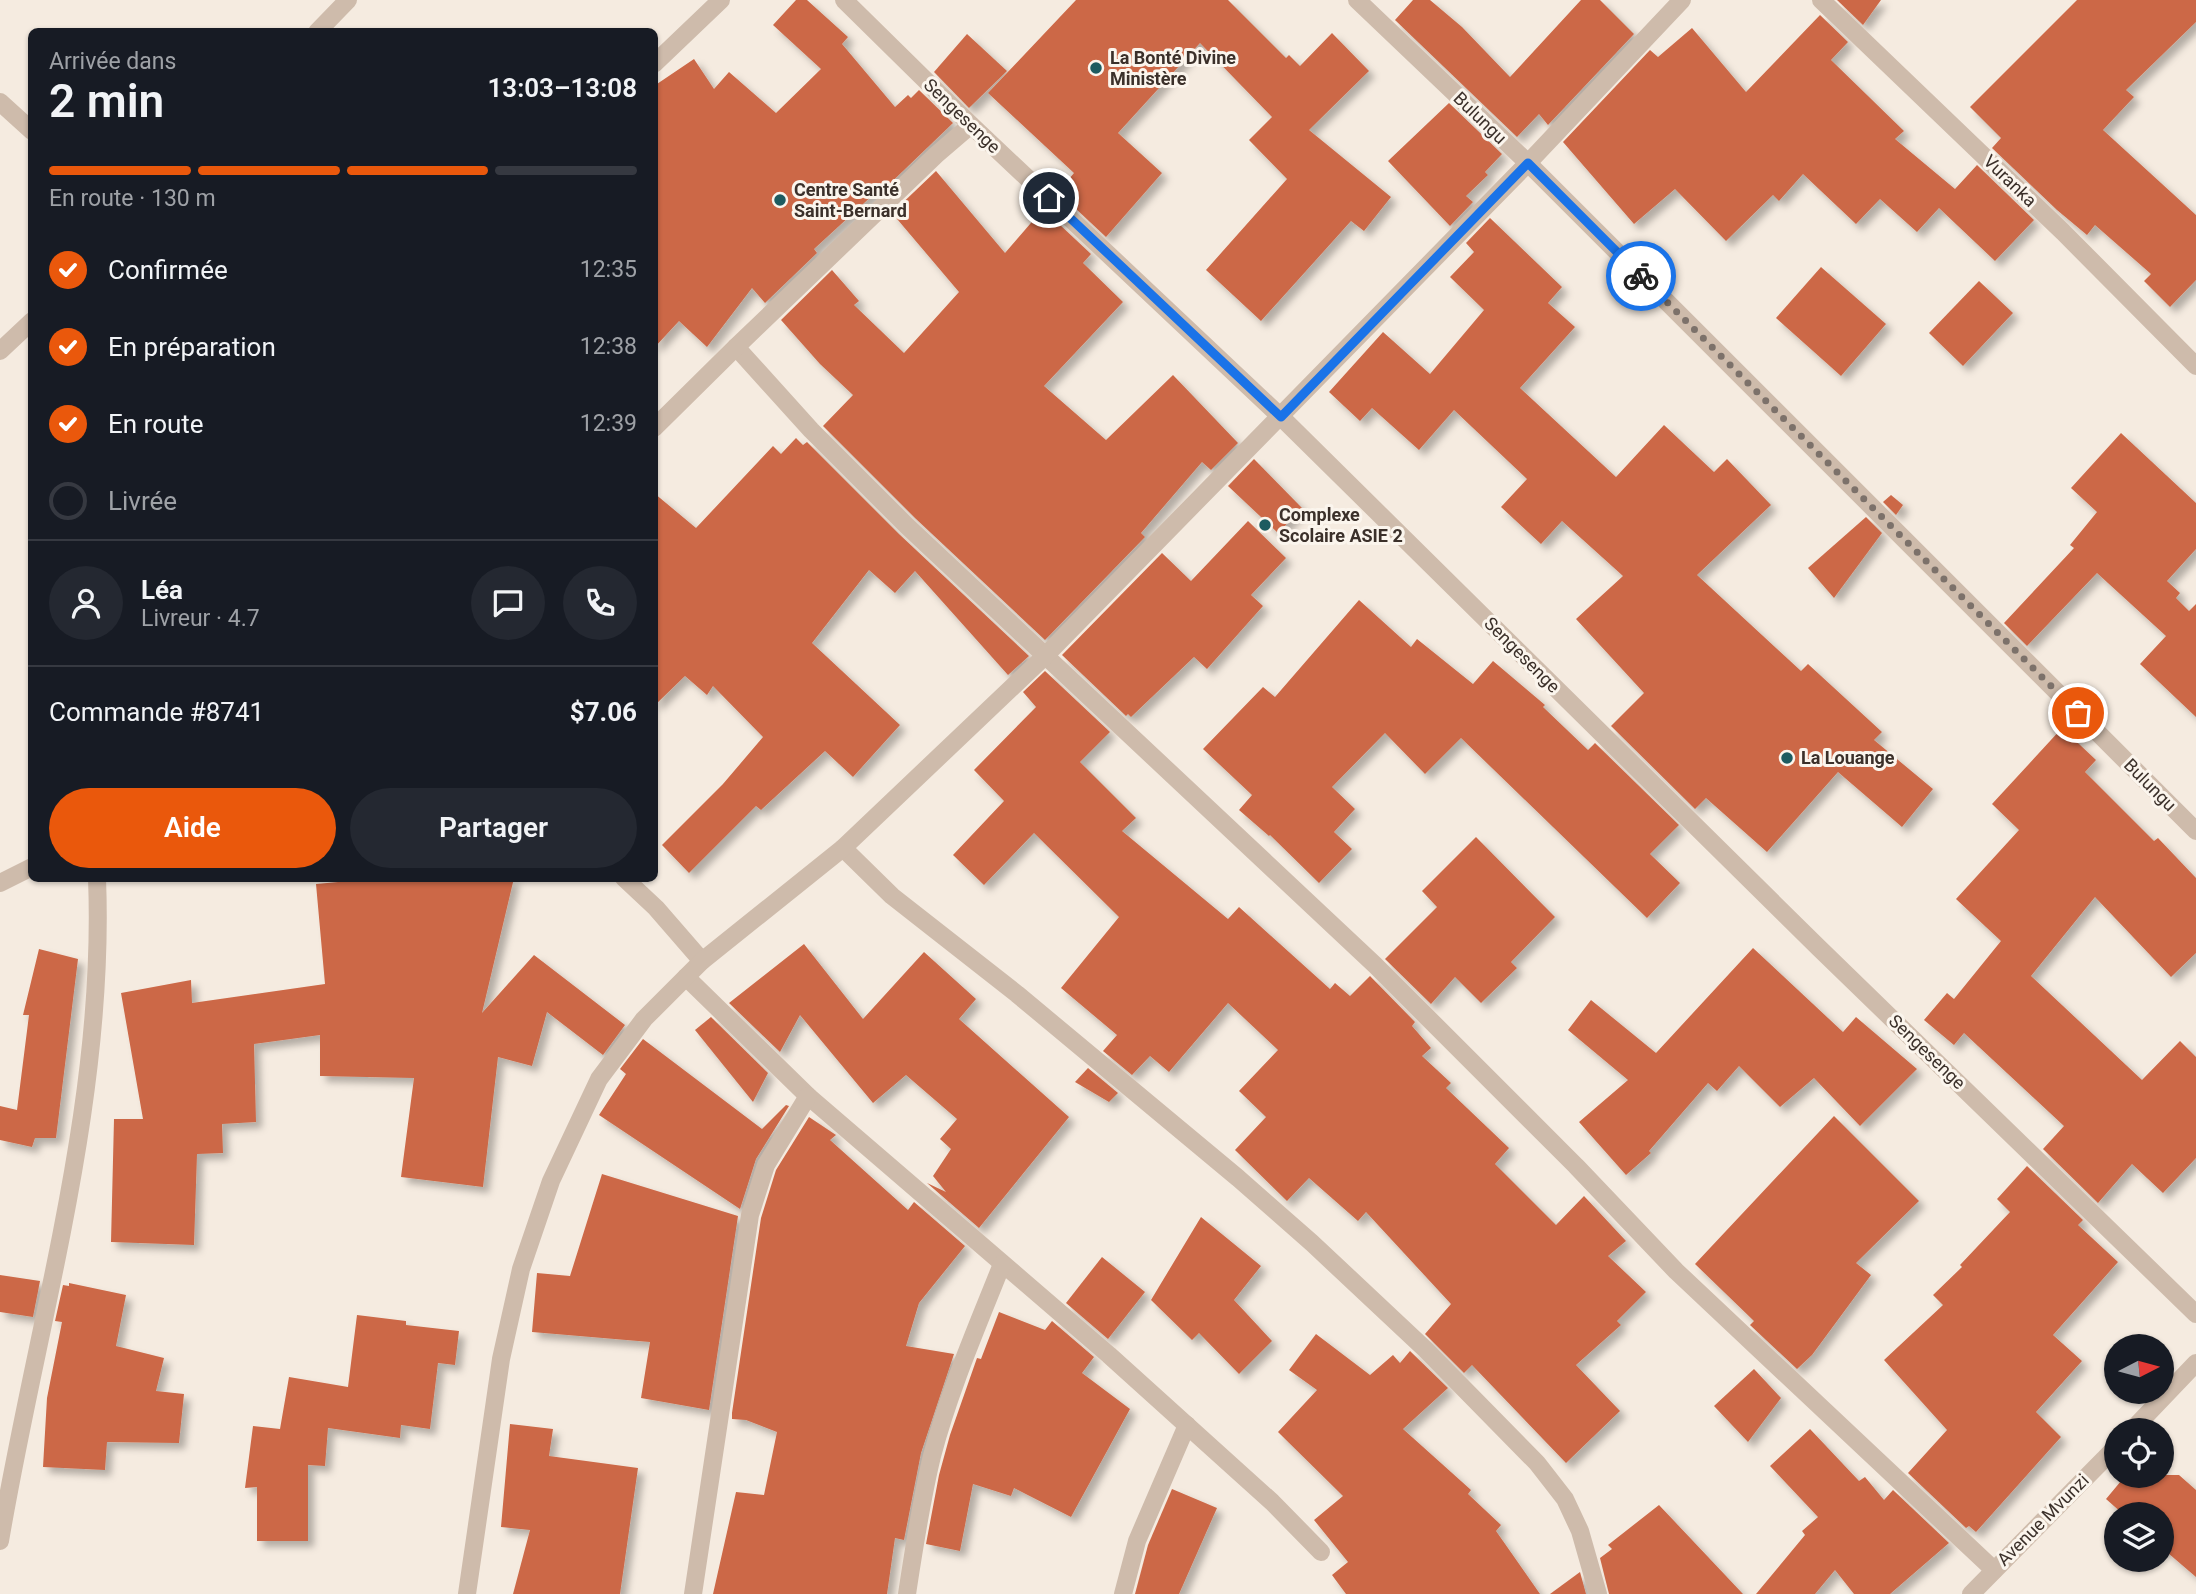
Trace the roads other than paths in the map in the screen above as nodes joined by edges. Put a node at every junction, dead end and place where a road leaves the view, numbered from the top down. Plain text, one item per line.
1 (348, 0) edge
2 (721, 0) edge
3 (844, 0) edge
4 (1357, 0) edge
5 (1682, 0) edge
6 (1821, 0) edge
7 (321, 28) edge
8 (658, 60) edge
9 (0, 102) edge
10 (971, 125) junction
11 (28, 127) edge
12 (1528, 163) junction
13 (28, 324) edge
14 (736, 346) junction
15 (0, 351) edge
16 (2196, 366) edge
17 (1281, 417) junction
18 (658, 424) edge
19 (1045, 656) junction
20 (2196, 831) edge
21 (843, 848) junction
22 (28, 869) edge
23 (96, 882) edge
24 (628, 882) edge
25 (0, 883) edge
26 (702, 961) junction
27 (686, 976) junction
28 (808, 1096) junction
29 (1002, 1264) junction
30 (2196, 1314) edge
31 (2196, 1363) edge
32 (2143, 1418) edge
33 (1187, 1425) junction
34 (2104, 1459) edge
35 (0, 1541) edge
36 (1321, 1552) dead end
37 (1994, 1570) junction
38 (467, 1594) edge
39 (693, 1594) edge
40 (907, 1594) edge
41 (1123, 1594) edge
42 (1598, 1594) edge
43 (1971, 1594) edge

1 - 7 street
2 - 8 street
3 - 10 street, Sengesenge
4 - 12 street, Bulungu
5 - 12 street
6 - 16 street, Vuranka
9 - 11 street
10 - 14 street
10 - 17 street, Sengesenge
12 - 17 street
12 - 20 street, Bulungu
13 - 15 street
14 - 18 street
14 - 19 street
17 - 19 street
17 - 30 street, Sengesenge
19 - 21 street
19 - 37 street
21 - 26 street
21 - 42 street
22 - 25 street
23 - 35 street
24 - 26 street
26 - 27 street
27 - 28 street
27 - 38 street
28 - 29 street
28 - 39 street
29 - 33 street
29 - 40 street
31 - 32 street
33 - 36 street
33 - 41 street
34 - 37 street, Avenue Mvunzi
37 - 43 street, Avenue Mvunzi

